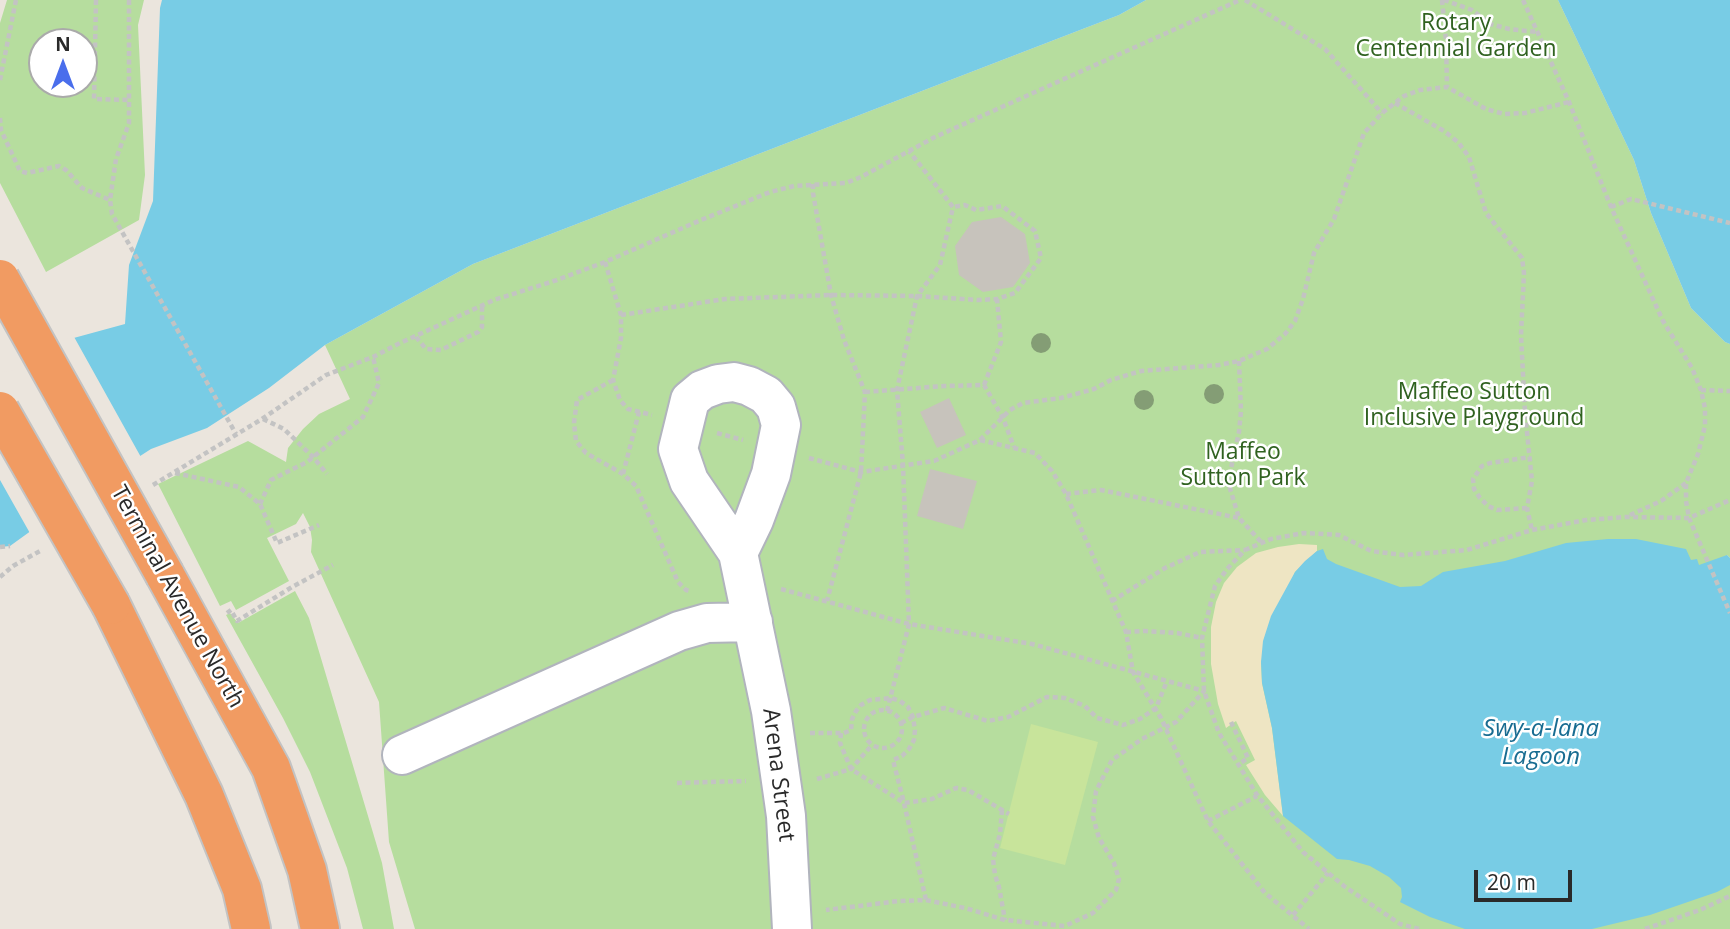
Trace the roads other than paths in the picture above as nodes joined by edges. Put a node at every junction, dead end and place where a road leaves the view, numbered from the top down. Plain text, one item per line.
1 (0, 279) edge
2 (0, 411) edge
3 (738, 553) dead end
4 (752, 622) junction
5 (402, 755) dead end
6 (251, 929) edge
7 (320, 929) edge
8 (792, 929) edge

1 - 7 highway, Terminal Avenue North, bridge
2 - 6 highway, bridge
3 - 4 lane, Arena Street
4 - 5 lane
4 - 8 lane, Arena Street

